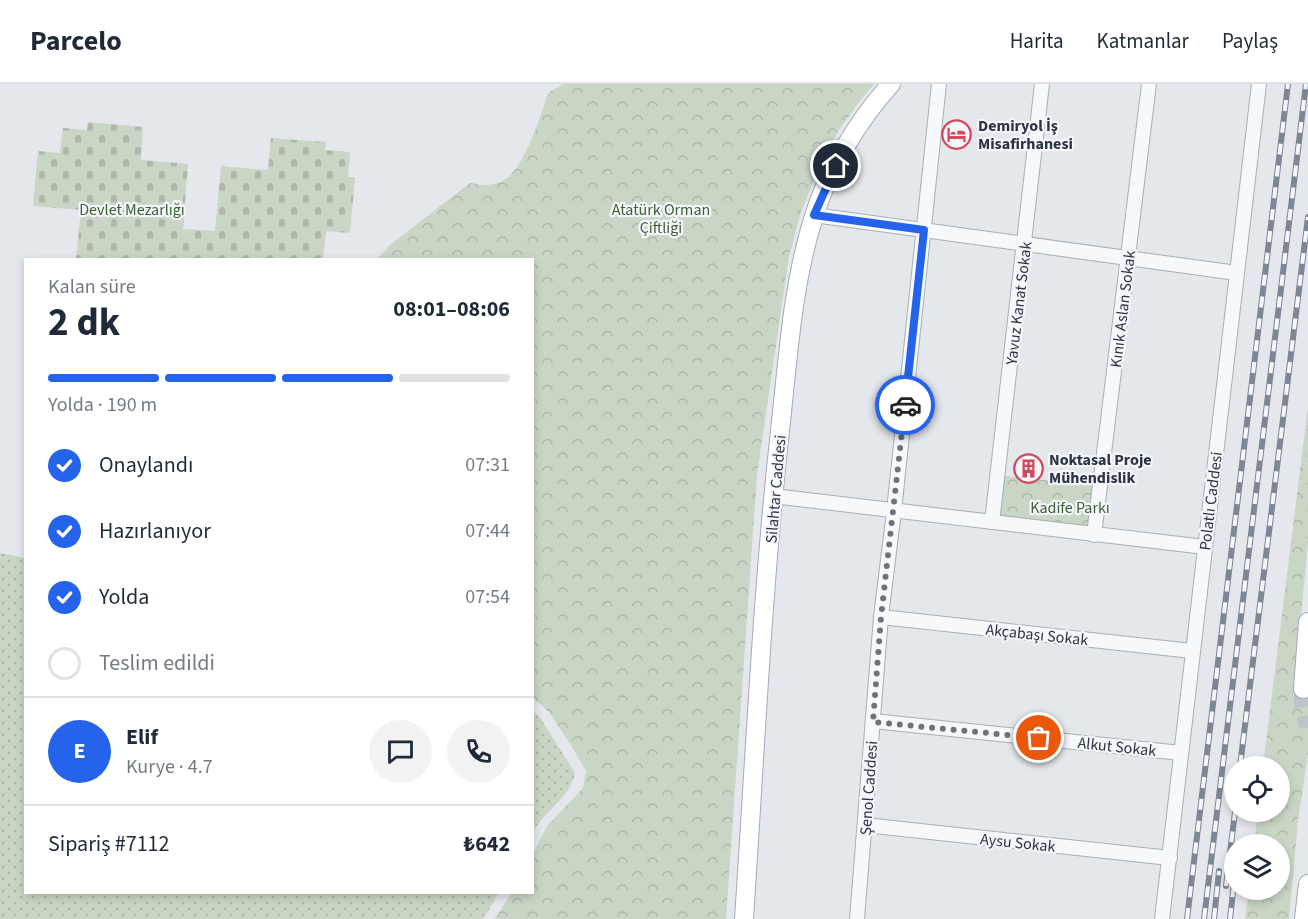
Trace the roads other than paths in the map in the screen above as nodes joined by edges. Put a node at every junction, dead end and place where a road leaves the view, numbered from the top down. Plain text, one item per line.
1 (891, 84) edge
2 (939, 84) edge
3 (1042, 84) edge
4 (1149, 84) edge
5 (1259, 84) edge
6 (814, 215) junction
7 (924, 230) junction
8 (1025, 245) junction
9 (1128, 258) junction
10 (1237, 273) junction
11 (773, 496) junction
12 (894, 511) junction
13 (992, 522) junction
14 (1094, 535) junction
15 (1205, 547) junction
16 (881, 617) junction
17 (1308, 622) edge
18 (1192, 651) junction
19 (1303, 689) dead end
20 (873, 722) junction
21 (1181, 753) junction
22 (865, 825) junction
23 (1170, 858) junction
24 (1308, 884) edge
25 (748, 918) edge
26 (857, 919) edge
27 (1162, 919) edge
28 (1304, 919) edge

1 - 6 main road, Silahtar Caddesi
2 - 7 street, Şenol Caddesi
3 - 8 street, Yavuz Kanat Sokak
4 - 9 street, Kınık Aslan Sokak
5 - 10 street, Polatlı Caddesi
6 - 7 street
6 - 11 main road, Silahtar Caddesi
7 - 8 street
7 - 12 street, Şenol Caddesi
8 - 9 street
8 - 13 street, Yavuz Kanat Sokak
9 - 10 street
9 - 14 street, Kınık Aslan Sokak
10 - 15 street, Polatlı Caddesi
11 - 12 street
11 - 25 main road, Silahtar Caddesi
12 - 13 street
12 - 16 street, Şenol Caddesi
13 - 14 street
14 - 15 street
15 - 18 street, Polatlı Caddesi
16 - 18 street, Akçabaşı Sokak
16 - 20 street, Şenol Caddesi
17 - 19 main road
18 - 21 street, Polatlı Caddesi
20 - 21 street, Alkut Sokak
20 - 22 street, Şenol Caddesi
21 - 23 street, Polatlı Caddesi
22 - 23 street, Aysu Sokak
22 - 26 street, Şenol Caddesi
23 - 27 street, Polatlı Caddesi
24 - 28 main road

